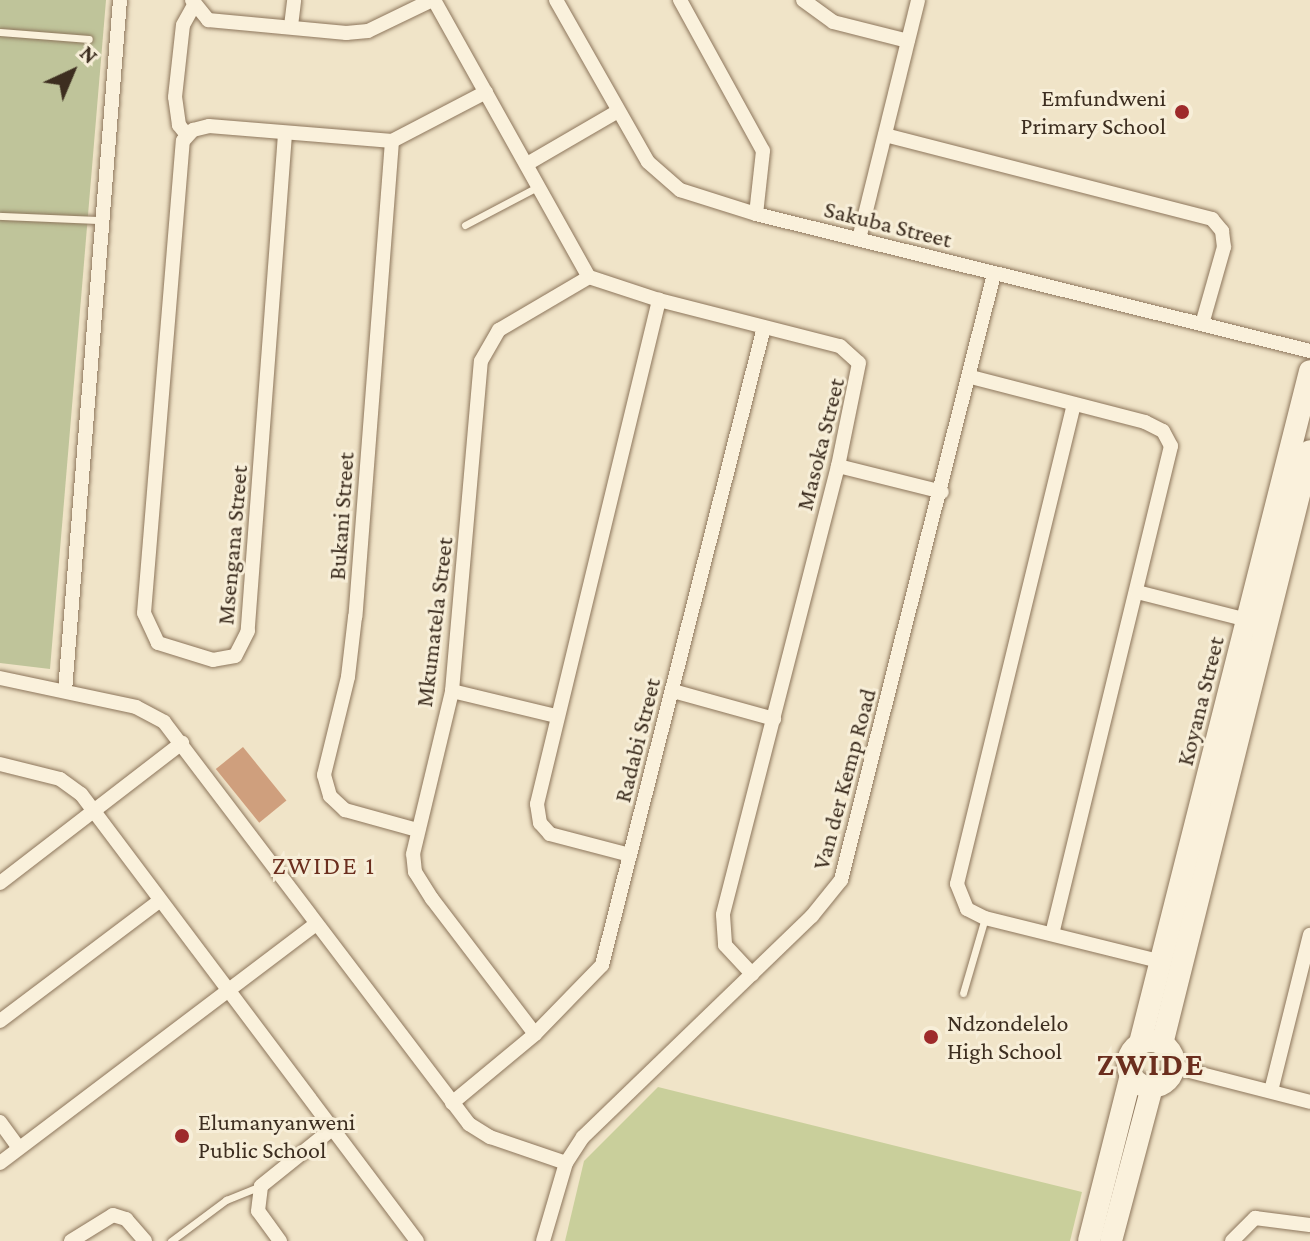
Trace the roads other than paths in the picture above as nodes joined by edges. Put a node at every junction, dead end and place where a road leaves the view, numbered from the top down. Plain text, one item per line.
1 (120, 0) edge
2 (294, 0) edge
3 (433, 0) edge
4 (556, 0) edge
5 (680, 0) edge
6 (803, 0) edge
7 (918, 0) edge
8 (193, 3) edge
9 (291, 26) junction
10 (0, 32) edge
11 (89, 39) dead end
12 (908, 41) junction
13 (486, 92) junction
14 (618, 111) junction
15 (285, 134) junction
16 (885, 135) junction
17 (185, 138) junction
18 (392, 141) junction
19 (527, 164) junction
20 (539, 186) junction
21 (756, 214) junction
22 (0, 216) edge
23 (100, 220) junction
24 (465, 225) dead end
25 (859, 239) junction
26 (994, 274) junction
27 (589, 277) junction
28 (659, 300) junction
29 (1202, 324) junction
30 (764, 327) junction
31 (1310, 351) edge
32 (1310, 371) edge
33 (971, 377) junction
34 (1074, 404) junction
35 (1310, 451) edge
36 (838, 466) junction
37 (942, 492) junction
38 (1304, 503) edge
39 (1137, 592) junction
40 (1248, 620) junction
41 (0, 678) edge
42 (65, 691) junction
43 (452, 691) junction
44 (673, 691) junction
45 (556, 716) junction
46 (774, 719) junction
47 (182, 743) junction
48 (0, 764) edge
49 (94, 813) junction
50 (417, 830) junction
51 (630, 855) junction
52 (0, 883) edge
53 (159, 901) junction
54 (985, 918) junction
55 (316, 924) junction
56 (1052, 934) junction
57 (1310, 935) edge
58 (1163, 962) junction
59 (752, 974) junction
60 (1304, 983) edge
61 (226, 992) junction
62 (963, 993) dead end
63 (0, 1021) edge
64 (535, 1034) junction
65 (1151, 1043) junction
66 (1174, 1067) junction
67 (1131, 1075) junction
68 (1152, 1087) junction
69 (1271, 1091) junction
70 (1310, 1102) edge
71 (452, 1103) junction
72 (0, 1122) edge
73 (332, 1129) junction
74 (19, 1148) junction
75 (0, 1163) edge
76 (566, 1163) junction
77 (261, 1186) junction
78 (1310, 1225) edge
79 (71, 1241) edge
80 (145, 1241) edge
81 (171, 1241) edge
82 (280, 1241) edge
83 (417, 1241) edge
84 (543, 1241) edge
85 (1089, 1241) edge
86 (1111, 1241) edge
87 (1232, 1241) edge

1 - 23 street
2 - 9 street
3 - 9 street
3 - 13 street
4 - 14 street, Sakuba Street
5 - 21 street
6 - 12 street
7 - 12 street
8 - 9 street
8 - 17 street
10 - 11 lane
12 - 16 street
13 - 18 street
13 - 19 street
14 - 19 street
14 - 21 street, Sakuba Street
15 - 17 street
15 - 17 street, Msengana Street
15 - 18 street
16 - 25 street
16 - 29 street
18 - 50 street, Bukani Street
19 - 20 street
20 - 24 lane
20 - 27 street
21 - 25 street, Sakuba Street
22 - 23 lane
23 - 42 street
25 - 26 street, Sakuba Street
26 - 29 street, Sakuba Street
26 - 33 street, Van der Kemp Road
27 - 28 street, Masoka Street
27 - 43 street, Mkumatela Street
28 - 30 street, Masoka Street
28 - 45 street
29 - 31 street, Sakuba Street
30 - 36 street, Masoka Street
30 - 44 street, Radabi Street
32 - 40 main road, Koyana Street
33 - 34 street
33 - 37 street, Van der Kemp Road
34 - 39 street
34 - 54 street
35 - 38 main road, Koyana Street
36 - 37 street
36 - 46 street, Masoka Street
37 - 59 street, Van der Kemp Road
38 - 65 main road, Koyana Street
39 - 40 street
39 - 56 street
40 - 58 main road, Koyana Street
41 - 42 street
42 - 47 street
43 - 45 street
43 - 50 street, Mkumatela Street
44 - 46 street
44 - 51 street, Radabi Street
45 - 51 street
46 - 59 street, Masoka Street
47 - 49 street
47 - 55 street
48 - 49 street
49 - 52 street
49 - 53 street
50 - 64 street, Mkumatela Street
51 - 64 street, Radabi Street
53 - 61 street
53 - 63 street
54 - 56 street
54 - 62 lane
55 - 61 street
55 - 71 street
56 - 58 street
57 - 60 street
58 - 65 main road, Koyana Street
59 - 76 street, Van der Kemp Road
60 - 69 street
61 - 73 street
61 - 74 street
64 - 71 street, Radabi Street
65 - 66 main road
65 - 67 main road, Koyana Street
66 - 68 main road
66 - 69 street
67 - 68 main road
67 - 85 main road, Koyana Street
68 - 86 main road
69 - 70 street
71 - 76 street
72 - 74 street
73 - 77 street
73 - 83 street
74 - 75 street
76 - 84 street, Van der Kemp Road
77 - 81 lane
77 - 82 street
78 - 87 street
79 - 80 street

